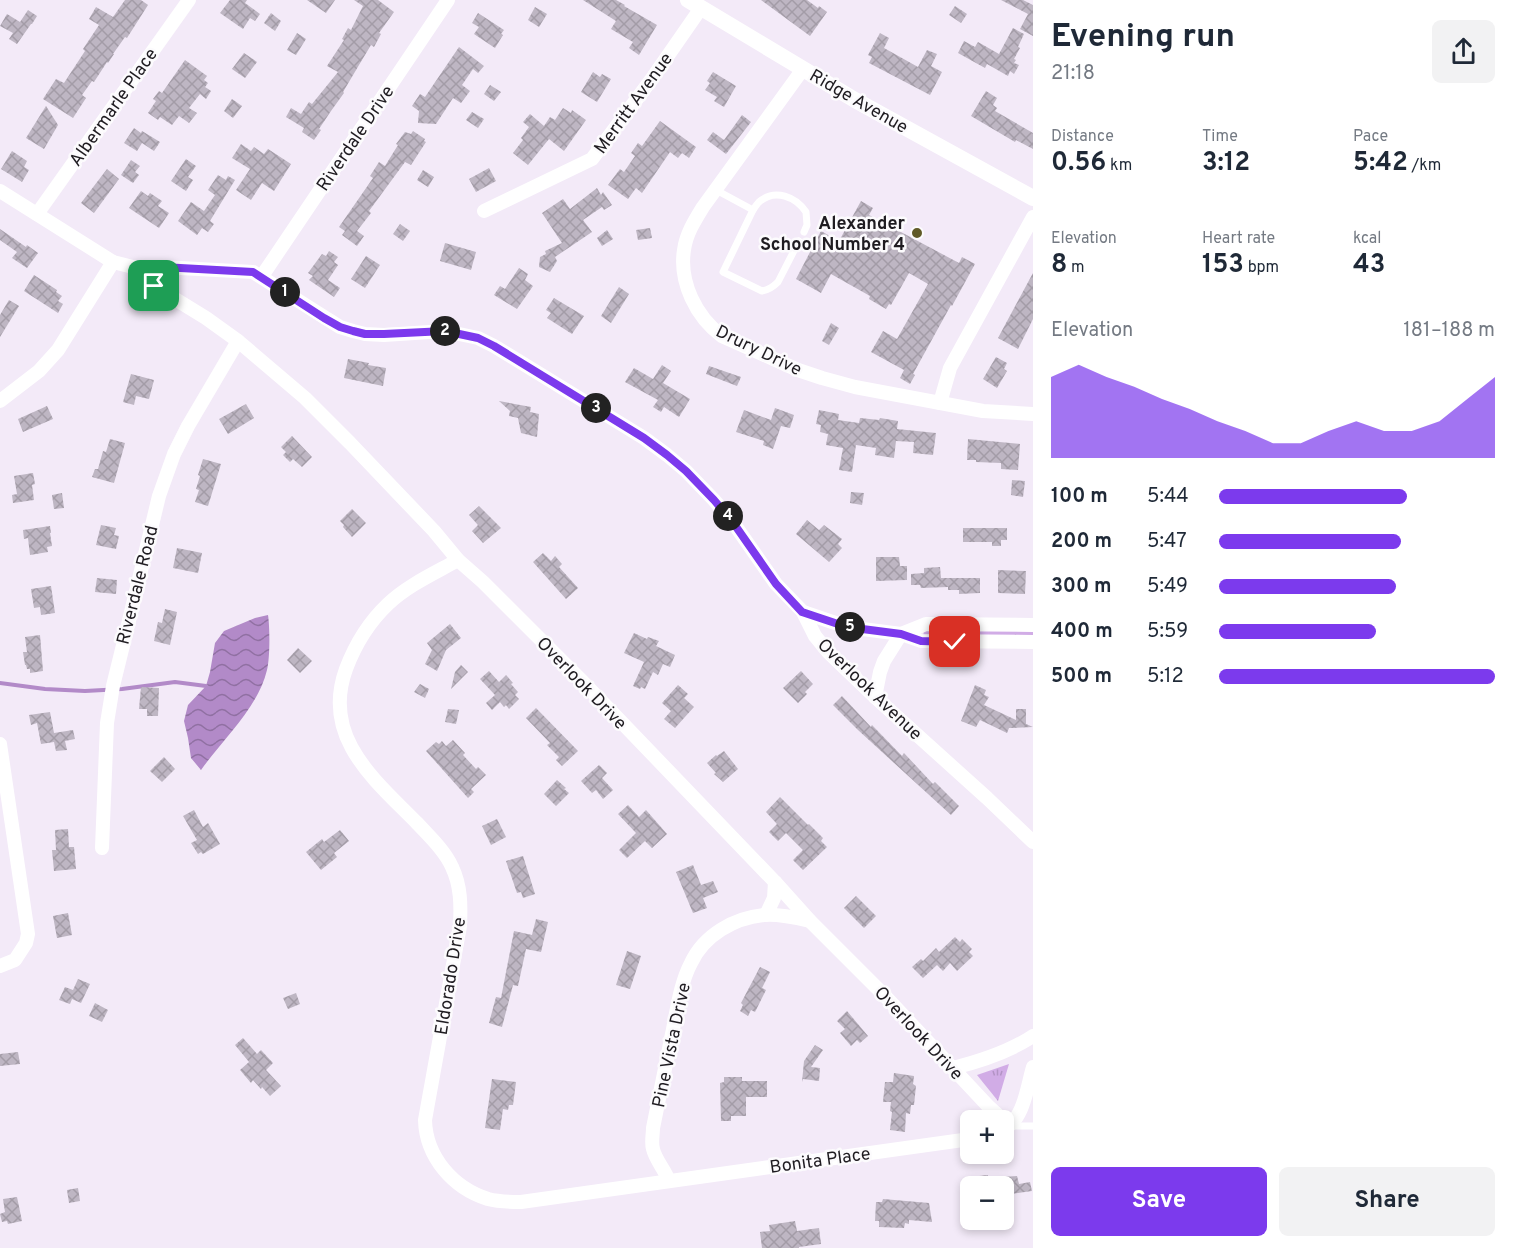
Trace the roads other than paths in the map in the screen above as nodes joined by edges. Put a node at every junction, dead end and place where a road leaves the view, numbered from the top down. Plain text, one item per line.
1 (189, 0) edge
2 (448, 0) edge
3 (694, 4) edge
4 (803, 69) junction
5 (716, 190) junction
6 (0, 191) edge
7 (1033, 198) edge
8 (753, 210) junction
9 (484, 211) dead end
10 (37, 214) junction
11 (1033, 217) edge
12 (804, 232) dead end
13 (799, 241) dead end
14 (113, 262) junction
15 (141, 269) junction
16 (262, 276) junction
17 (238, 341) junction
18 (0, 401) edge
19 (940, 403) junction
20 (1033, 414) edge
21 (458, 560) junction
22 (802, 612) junction
23 (1033, 625) edge
24 (901, 634) junction
25 (1033, 642) edge
26 (875, 698) junction
27 (0, 744) edge
28 (1033, 842) edge
29 (102, 848) dead end
30 (775, 882) junction
31 (766, 915) junction
32 (810, 921) junction
33 (0, 966) edge
34 (1033, 1036) edge
35 (1033, 1067) edge
36 (953, 1068) junction
37 (992, 1110) edge
38 (1014, 1116) edge
39 (1014, 1125) edge
40 (1033, 1126) edge
41 (960, 1140) edge
42 (669, 1181) junction

1 - 10 street, Albermarle Place
2 - 16 street, Riverdale Drive
3 - 4 street, Ridge Avenue
3 - 9 street, Merritt Avenue
4 - 5 street, Drury Drive
4 - 7 street, Ridge Avenue
5 - 8 lane
5 - 19 street, Drury Drive
6 - 10 street, Overlook Avenue
8 - 12 lane
8 - 13 lane
10 - 14 street, Overlook Avenue
11 - 19 street
14 - 15 street, Overlook Avenue
14 - 18 street
15 - 16 street, Overlook Avenue
15 - 17 street, Overlook Drive
16 - 22 street, Overlook Avenue
17 - 21 street, Overlook Drive
17 - 29 street, Riverdale Road
19 - 20 street, Drury Drive
21 - 30 street, Overlook Drive
21 - 42 street, Eldorado Drive
22 - 24 street
22 - 26 street, Overlook Avenue
23 - 24 street
24 - 25 street
24 - 26 street
26 - 28 street, Overlook Avenue
27 - 33 street
30 - 31 street
30 - 32 street, Overlook Drive
31 - 32 street, Pine Vista Drive
31 - 42 street, Pine Vista Drive
32 - 36 street, Overlook Drive
34 - 36 street
35 - 38 street
36 - 37 street, Overlook Drive
39 - 40 lane
41 - 42 street, Bonita Place

